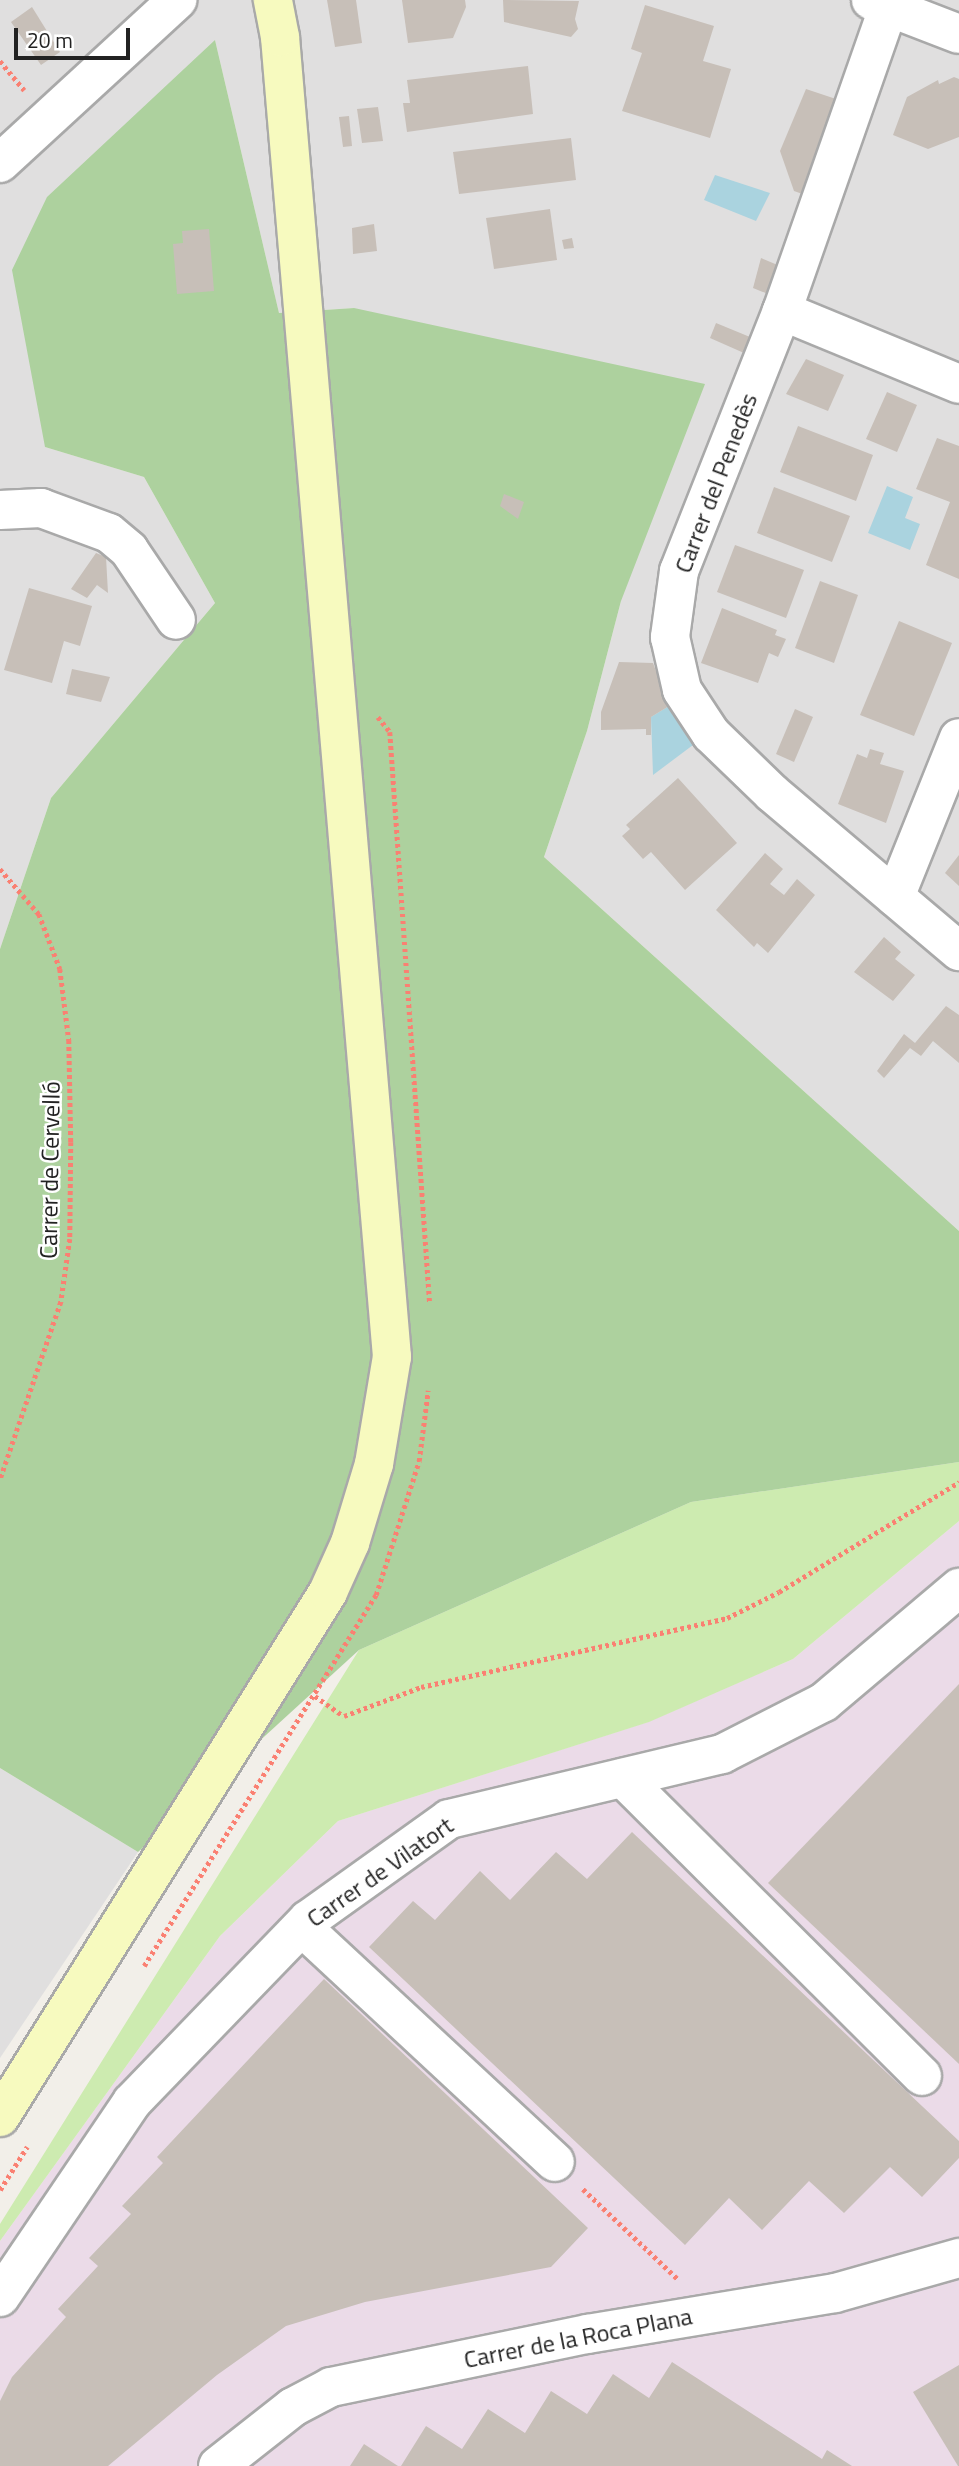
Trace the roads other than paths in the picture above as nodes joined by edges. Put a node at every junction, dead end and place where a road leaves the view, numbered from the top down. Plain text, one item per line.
1 (177, 0) edge
2 (273, 0) edge
3 (885, 2) edge
4 (959, 34) edge
5 (0, 163) edge
6 (782, 310) junction
7 (959, 384) edge
8 (0, 510) edge
9 (176, 620) dead end
10 (959, 738) edge
11 (895, 897) junction
12 (959, 951) edge
13 (959, 1588) edge
14 (623, 1777) junction
15 (302, 1927) junction
16 (922, 2076) dead end
17 (0, 2117) edge
18 (555, 2162) dead end
19 (959, 2258) edge
20 (0, 2297) edge
21 (218, 2466) edge

1 - 5 street
2 - 17 main road
3 - 4 street
3 - 6 street, Carrer del Penedès
6 - 7 street
6 - 11 street, Carrer del Penedès
8 - 9 street
10 - 11 street
11 - 12 street, Carrer del Penedès
13 - 14 street, Carrer de Vilatort
14 - 15 street, Carrer de Vilatort
14 - 16 street
15 - 18 street
15 - 20 street, Carrer de Vilatort
19 - 21 street, Carrer de la Roca Plana

